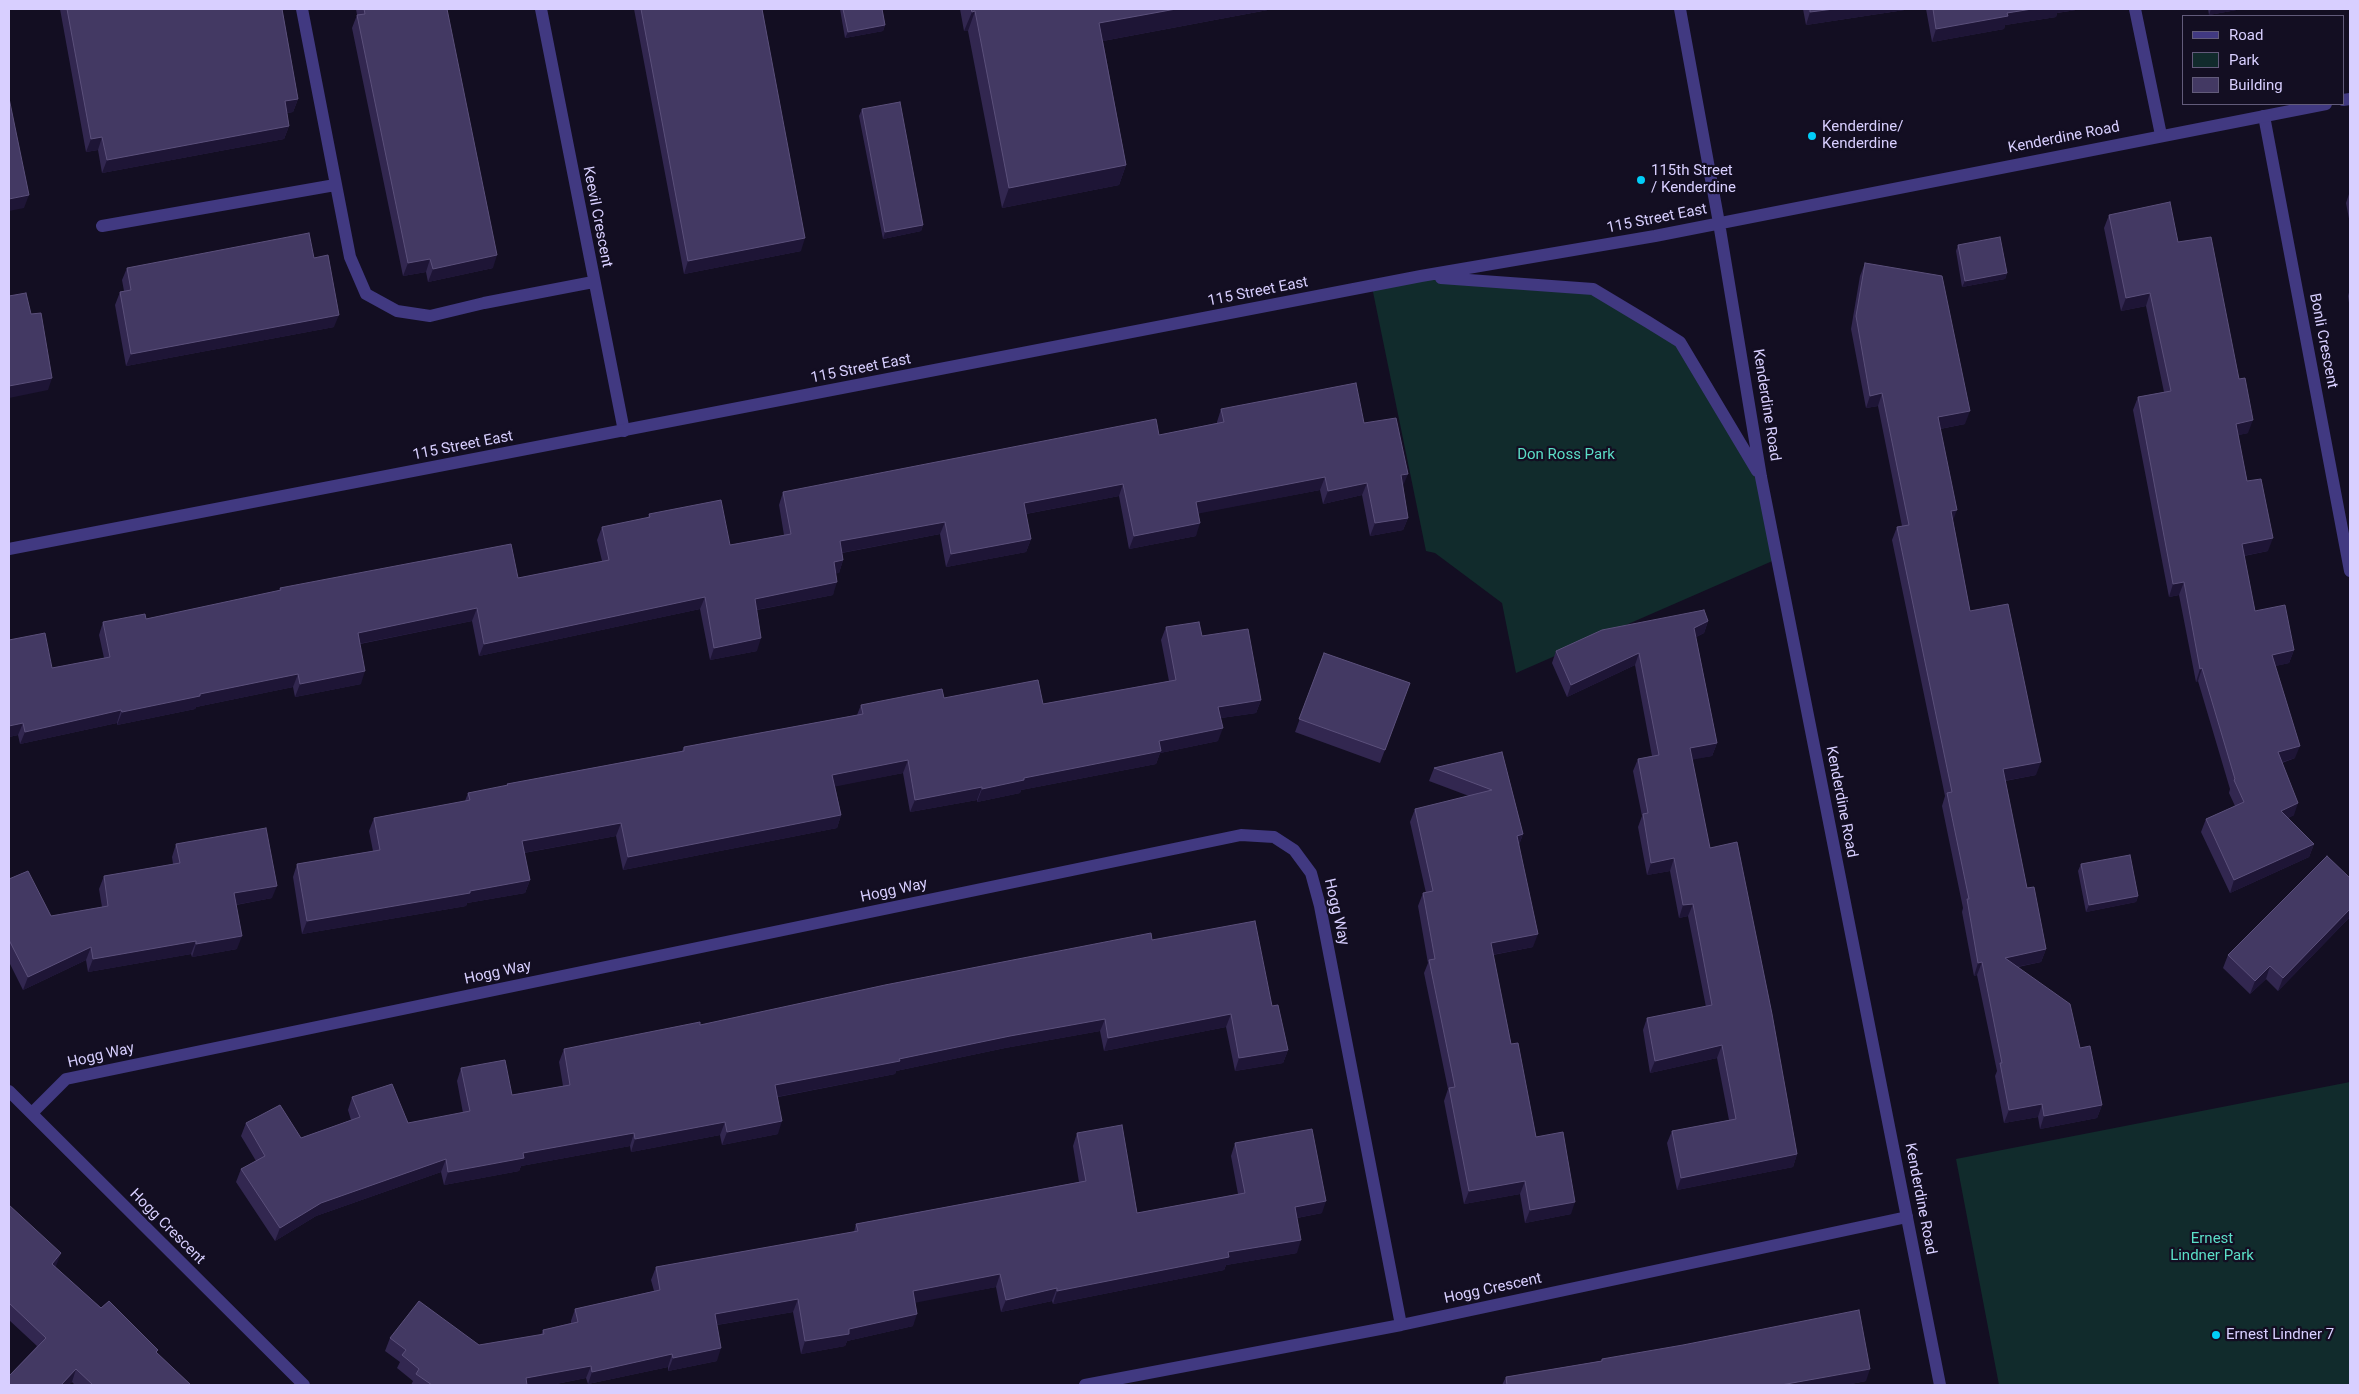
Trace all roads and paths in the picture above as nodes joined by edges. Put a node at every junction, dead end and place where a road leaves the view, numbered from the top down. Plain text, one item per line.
1 (302, 9) edge
2 (541, 9) edge
3 (1680, 9) edge
4 (2135, 9) edge
5 (2321, 105) edge
6 (2264, 116) junction
7 (2161, 135) junction
8 (335, 185) junction
9 (1719, 223) junction
10 (102, 226) dead end
11 (1421, 276) junction
12 (593, 282) junction
13 (624, 431) junction
14 (1761, 478) junction
15 (9, 549) edge
16 (2350, 571) edge
17 (9, 1091) edge
18 (32, 1114) junction
19 (1907, 1217) junction
20 (1401, 1325) junction
21 (304, 1385) edge
22 (1085, 1385) edge
23 (1940, 1385) edge

1 - 8 street
2 - 12 street, Keevil Crescent
3 - 9 street, Kenderdine Road
4 - 7 street
5 - 6 street, Kenderdine Road
6 - 7 street, Kenderdine Road
6 - 16 street, Bonli Crescent
7 - 9 street, Kenderdine Road
8 - 10 street
8 - 12 street
9 - 11 street, 115 Street East
9 - 14 street, Kenderdine Road
11 - 13 street, 115 Street East
11 - 14 street
12 - 13 street, Keevil Crescent
13 - 15 street, 115 Street East
14 - 19 street, Kenderdine Road
17 - 18 street, Hogg Crescent
18 - 20 street, Hogg Way
18 - 21 street, Hogg Crescent
19 - 20 street, Hogg Crescent
19 - 23 street, Kenderdine Road
20 - 22 street, Hogg Crescent

